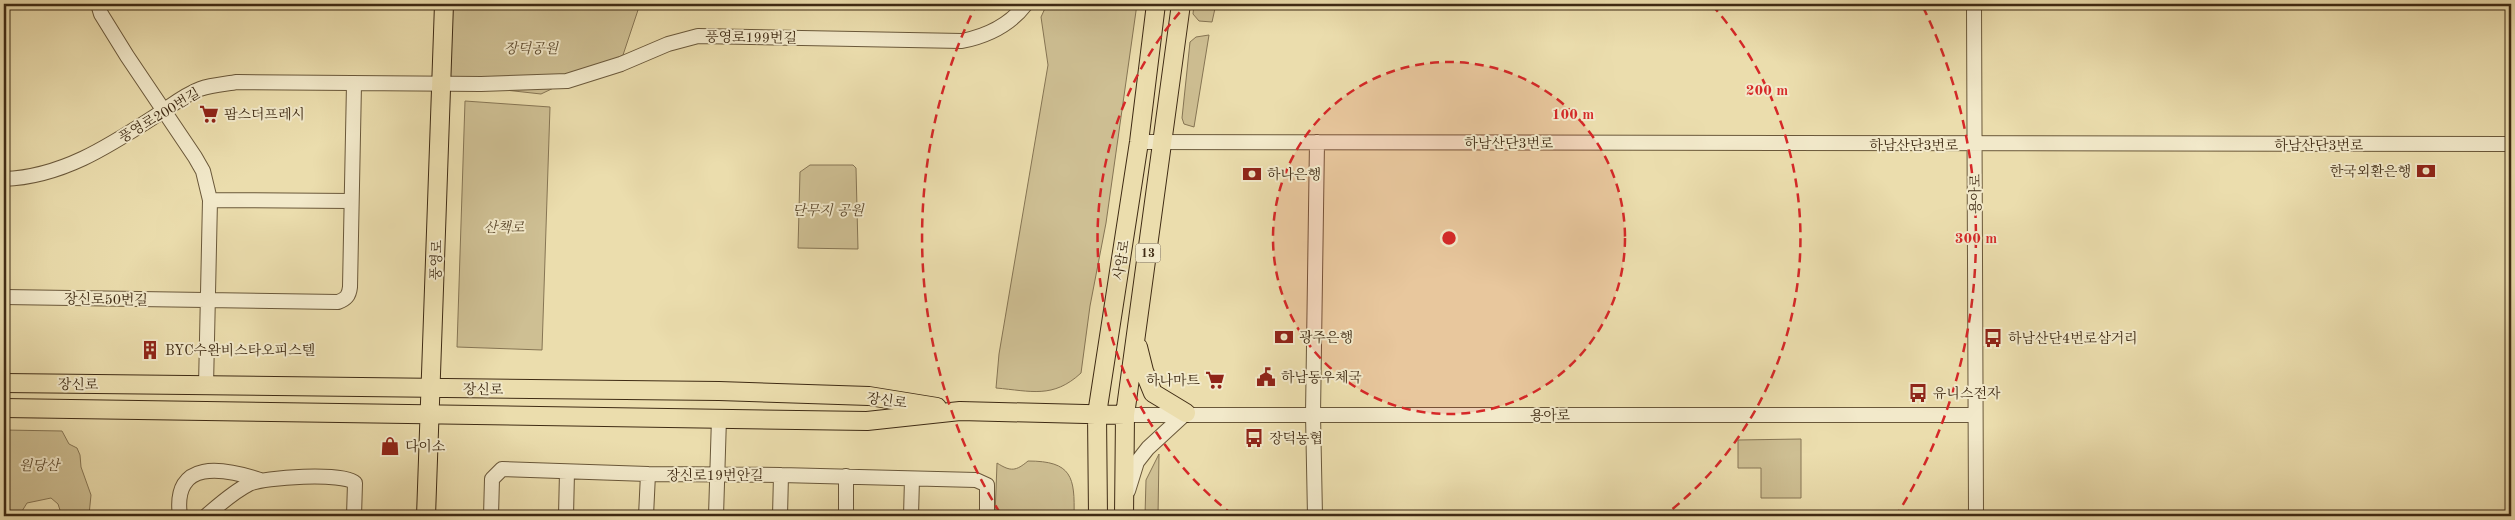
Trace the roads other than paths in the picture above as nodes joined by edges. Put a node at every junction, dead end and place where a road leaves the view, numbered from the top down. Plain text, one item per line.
1 (98, 4) edge
2 (444, 4) edge
3 (1026, 4) edge
4 (1156, 4) edge
5 (1181, 4) edge
6 (1974, 4) edge
7 (442, 83) junction
8 (354, 84) junction
9 (165, 110) junction
10 (1139, 142) junction
11 (1164, 142) junction
12 (1317, 142) junction
13 (2511, 144) edge
14 (1975, 145) junction
15 (4, 179) edge
16 (210, 200) junction
17 (351, 201) junction
18 (4, 297) edge
19 (208, 300) junction
20 (1136, 338) junction
21 (4, 383) edge
22 (206, 386) junction
23 (431, 388) junction
24 (4, 408) edge
25 (960, 411) junction
26 (1186, 413) junction
27 (430, 414) junction
28 (1097, 414) junction
29 (1313, 414) junction
30 (1125, 415) junction
31 (1975, 415) junction
32 (719, 418) junction
33 (567, 472) junction
34 (648, 474) junction
35 (719, 475) junction
36 (782, 475) junction
37 (846, 476) junction
38 (912, 479) junction
39 (260, 480) junction
40 (1124, 509) edge
41 (180, 516) edge
42 (206, 516) edge
43 (354, 516) edge
44 (426, 516) edge
45 (491, 516) edge
46 (566, 516) edge
47 (646, 516) edge
48 (716, 516) edge
49 (780, 516) edge
50 (846, 516) edge
51 (911, 516) edge
52 (987, 516) edge
53 (1098, 516) edge
54 (1315, 516) edge
55 (1976, 516) edge

1 - 9 street
2 - 7 main road, 풍영로
3 - 7 street, 풍영로199번길
4 - 10 main road, 사암로 / 13
5 - 11 main road, 사암로 / 13
6 - 14 street, 용아로
7 - 8 street, 풍영로200번길
7 - 23 main road, 풍영로
8 - 9 street, 풍영로200번길
8 - 17 street
9 - 15 street, 풍영로200번길
9 - 16 street
10 - 11 street, 하남산단3번로
10 - 28 main road, 사암로 / 13
11 - 12 street, 하남산단3번로
11 - 20 main road, 사암로 / 13
12 - 14 street, 하남산단3번로
12 - 29 street
13 - 14 street, 하남산단3번로
14 - 31 street, 용아로
16 - 17 street
16 - 19 street
17 - 19 street, 장신로50번길
18 - 19 street, 장신로50번길
19 - 22 street
20 - 26 main road
20 - 30 main road, 사암로 / 13
21 - 22 main road, 장신로
22 - 23 main road, 장신로
23 - 25 main road, 장신로
23 - 27 main road, 풍영로
24 - 27 main road, 장신로
25 - 28 main road, 장신로
25 - 32 main road, 장신로
26 - 29 street, 용아로
26 - 30 street, 용아로
26 - 40 street
27 - 32 main road, 장신로
27 - 44 main road, 풍영로
28 - 30 main road, 장신로
28 - 53 main road, 사암로 / 13
29 - 31 street, 용아로
29 - 54 street
30 - 40 main road, 사암로 / 13
31 - 55 street, 용아로
32 - 35 street
33 - 34 street, 장신로19번안길
33 - 45 street, 장신로19번안길
33 - 46 street
34 - 35 street, 장신로19번안길
34 - 47 street, 장신로19번안길
35 - 36 street, 장신로19번안길
35 - 48 street
36 - 37 street, 장신로19번안길
36 - 49 street, 장신로19번안길
37 - 38 street, 장신로19번안길
37 - 50 street
38 - 51 street
38 - 52 street, 장신로19번안길
39 - 41 street
39 - 42 street
39 - 43 street

